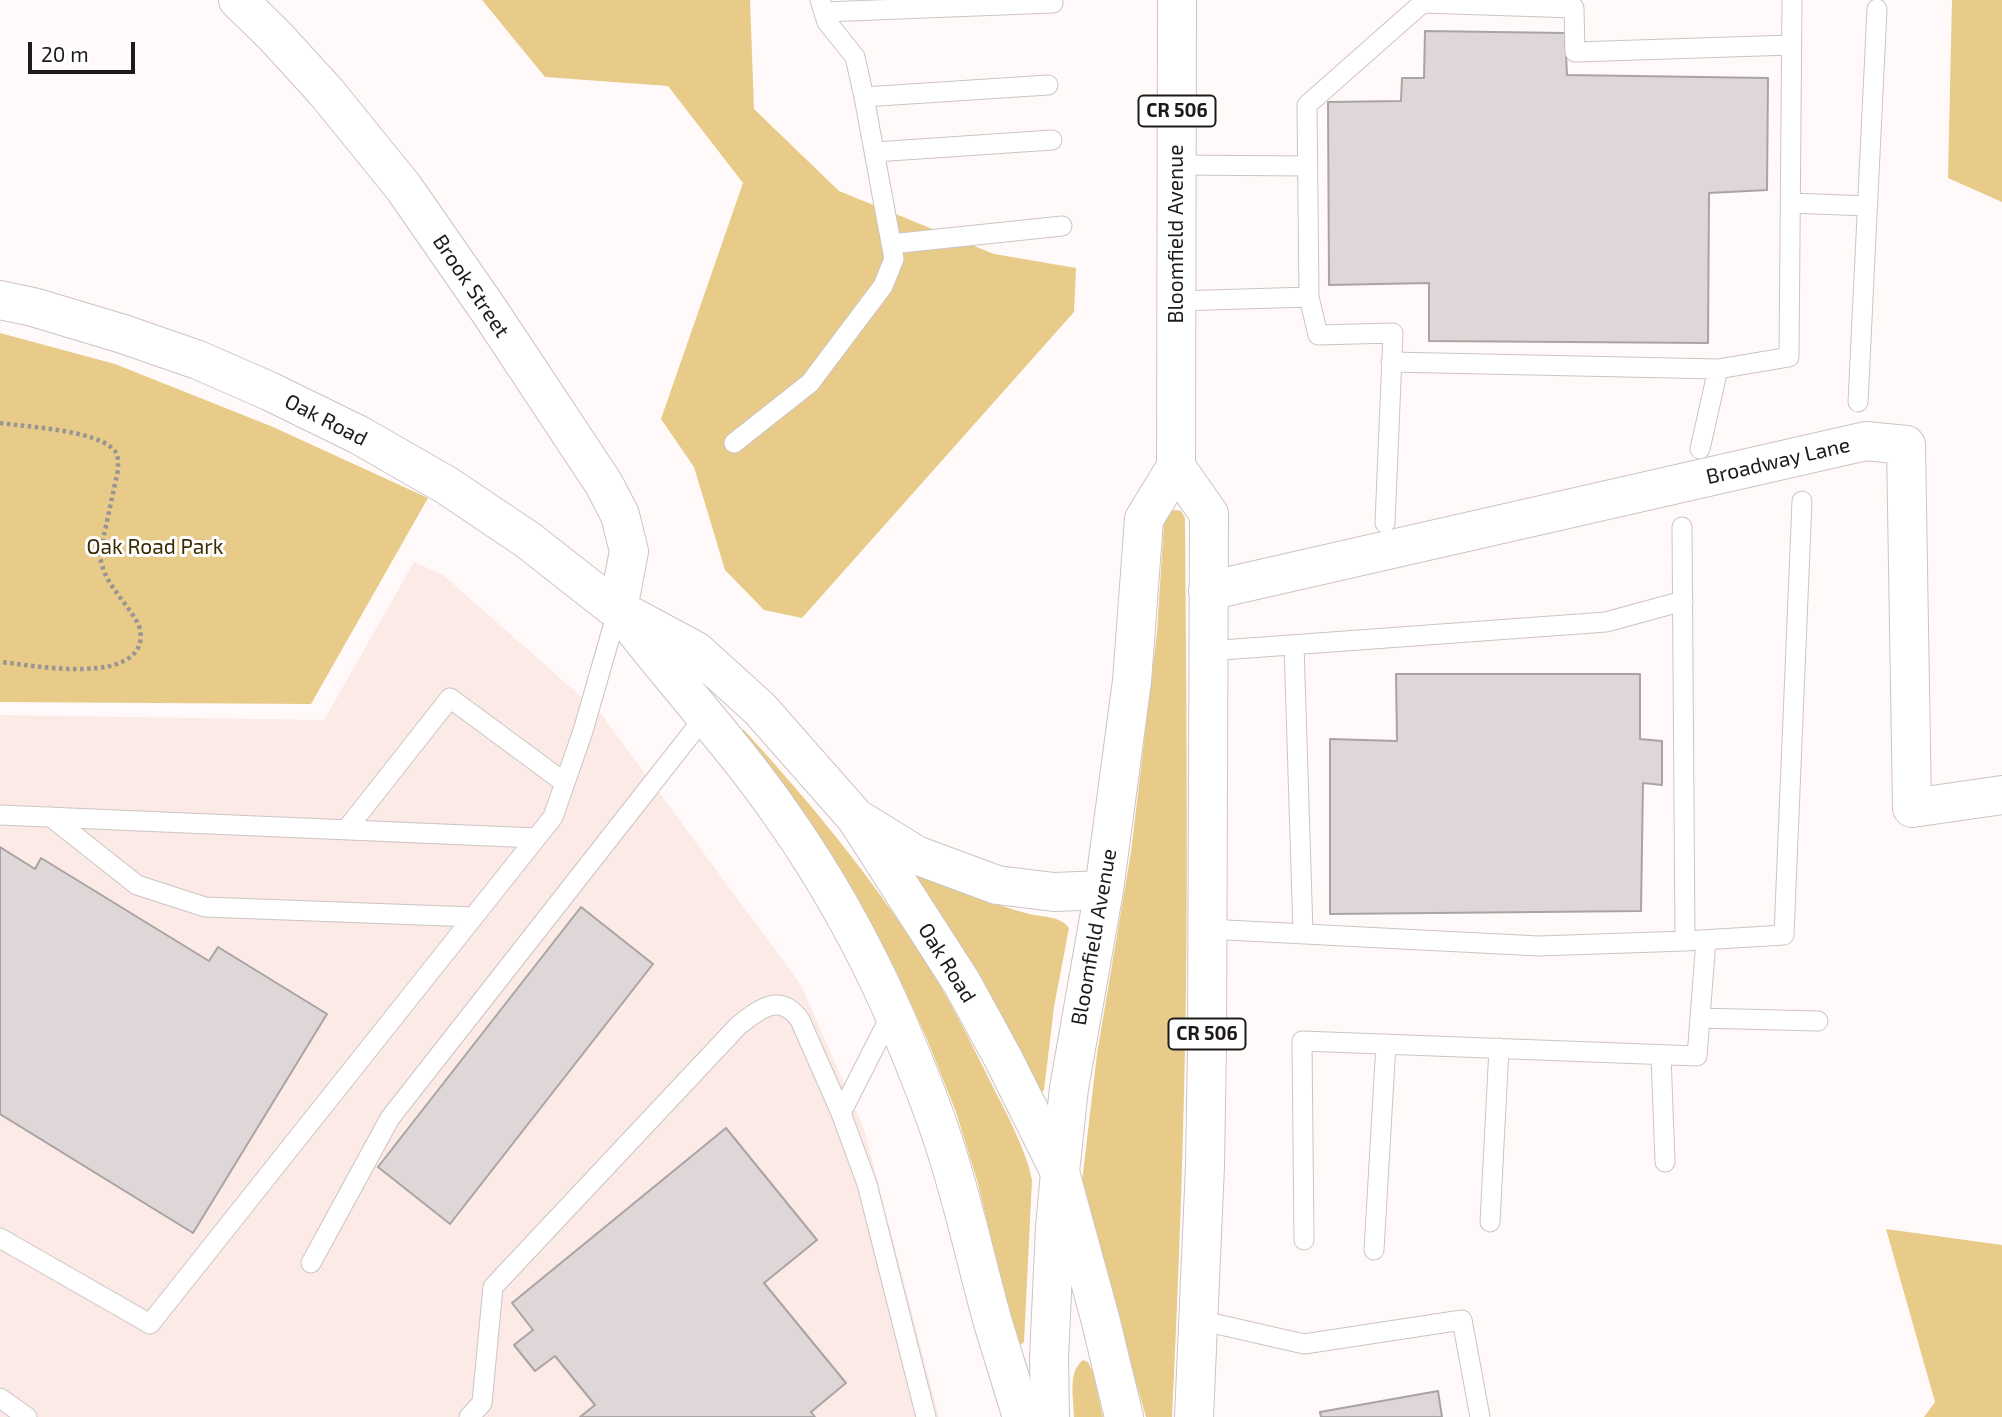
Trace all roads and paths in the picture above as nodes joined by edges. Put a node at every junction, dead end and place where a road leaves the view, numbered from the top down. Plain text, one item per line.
1 (239, 0) edge
2 (1177, 0) edge
3 (1792, 0) edge
4 (1424, 1) edge
5 (1054, 3) dead end
6 (822, 6) edge
7 (1877, 9) dead end
8 (1791, 45) junction
9 (1048, 85) dead end
10 (864, 97) junction
11 (1052, 140) dead end
12 (874, 152) junction
13 (1177, 165) junction
14 (1306, 166) junction
15 (1790, 203) junction
16 (1868, 205) junction
17 (1062, 226) dead end
18 (891, 244) junction
19 (1309, 297) junction
20 (0, 300) edge
21 (1176, 301) junction
22 (1391, 362) junction
23 (1718, 369) junction
24 (1858, 401) dead end
25 (0, 423) edge
26 (734, 443) dead end
27 (1700, 449) dead end
28 (1176, 467) junction
29 (1802, 501) dead end
30 (1385, 523) dead end
31 (1682, 527) dead end
32 (1208, 591) junction
33 (1683, 601) junction
34 (618, 609) junction
35 (1294, 645) junction
36 (1208, 651) junction
37 (0, 662) edge
38 (706, 716) junction
39 (565, 783) junction
40 (2002, 795) edge
41 (0, 815) edge
42 (51, 817) junction
43 (856, 818) junction
44 (345, 830) junction
45 (536, 838) junction
46 (1104, 890) junction
47 (473, 917) junction
48 (1207, 929) junction
49 (1303, 933) junction
50 (1706, 940) junction
51 (1685, 941) junction
52 (892, 1011) junction
53 (1700, 1018) junction
54 (1818, 1021) dead end
55 (1386, 1044) junction
56 (1499, 1048) junction
57 (1661, 1055) junction
58 (841, 1113) junction
59 (1665, 1162) dead end
60 (1060, 1172) junction
61 (1490, 1222) dead end
62 (0, 1238) edge
63 (1304, 1240) dead end
64 (1374, 1250) dead end
65 (311, 1264) dead end
66 (1199, 1320) junction
67 (0, 1398) edge
68 (27, 1417) edge
69 (469, 1417) edge
70 (926, 1417) edge
71 (1022, 1417) edge
72 (1050, 1417) edge
73 (1124, 1417) edge
74 (1194, 1417) edge
75 (1480, 1417) edge

1 - 34 street, Brook Street
2 - 13 street, Bloomfield Avenue / CR 506
3 - 8 lane
4 - 8 lane
4 - 14 lane
5 - 6 lane
6 - 10 lane
7 - 16 lane
8 - 15 lane
9 - 10 lane
10 - 12 lane
11 - 12 lane
12 - 18 lane
13 - 14 lane
13 - 21 street, Bloomfield Avenue / CR 506
14 - 19 lane
15 - 16 lane
15 - 23 lane
16 - 24 lane
17 - 18 lane
18 - 26 lane
19 - 21 lane
19 - 22 lane
20 - 34 street, Oak Road
21 - 28 street, Bloomfield Avenue / CR 506
22 - 23 lane
22 - 30 lane
23 - 27 lane
25 - 37 path
28 - 32 street, CR 506
28 - 46 street, Bloomfield Avenue
29 - 50 lane
31 - 33 lane
32 - 36 street, CR 506
32 - 40 street, Broadway Lane
33 - 35 lane
33 - 51 lane
34 - 38 street, Oak Road
34 - 39 lane
34 - 43 street, Oak Road
35 - 36 lane
35 - 49 lane
36 - 48 street, CR 506
38 - 52 street, Oak Road
38 - 65 lane
39 - 44 lane
39 - 45 lane
41 - 42 lane
42 - 44 lane
42 - 47 lane
43 - 46 street
43 - 60 street, Oak Road
44 - 45 lane
45 - 47 lane
46 - 60 street, Bloomfield Avenue
47 - 62 lane
48 - 49 lane
48 - 66 street, CR 506
49 - 51 lane
50 - 51 lane
50 - 53 lane
52 - 58 lane
52 - 71 street, Oak Road
53 - 54 lane
53 - 57 lane
55 - 56 lane
55 - 63 lane
55 - 64 lane
56 - 57 lane
56 - 61 lane
57 - 59 lane
58 - 69 lane
58 - 70 lane
60 - 72 street, Bloomfield Avenue
60 - 73 street, Oak Road
66 - 74 street, CR 506
66 - 75 lane
67 - 68 lane

